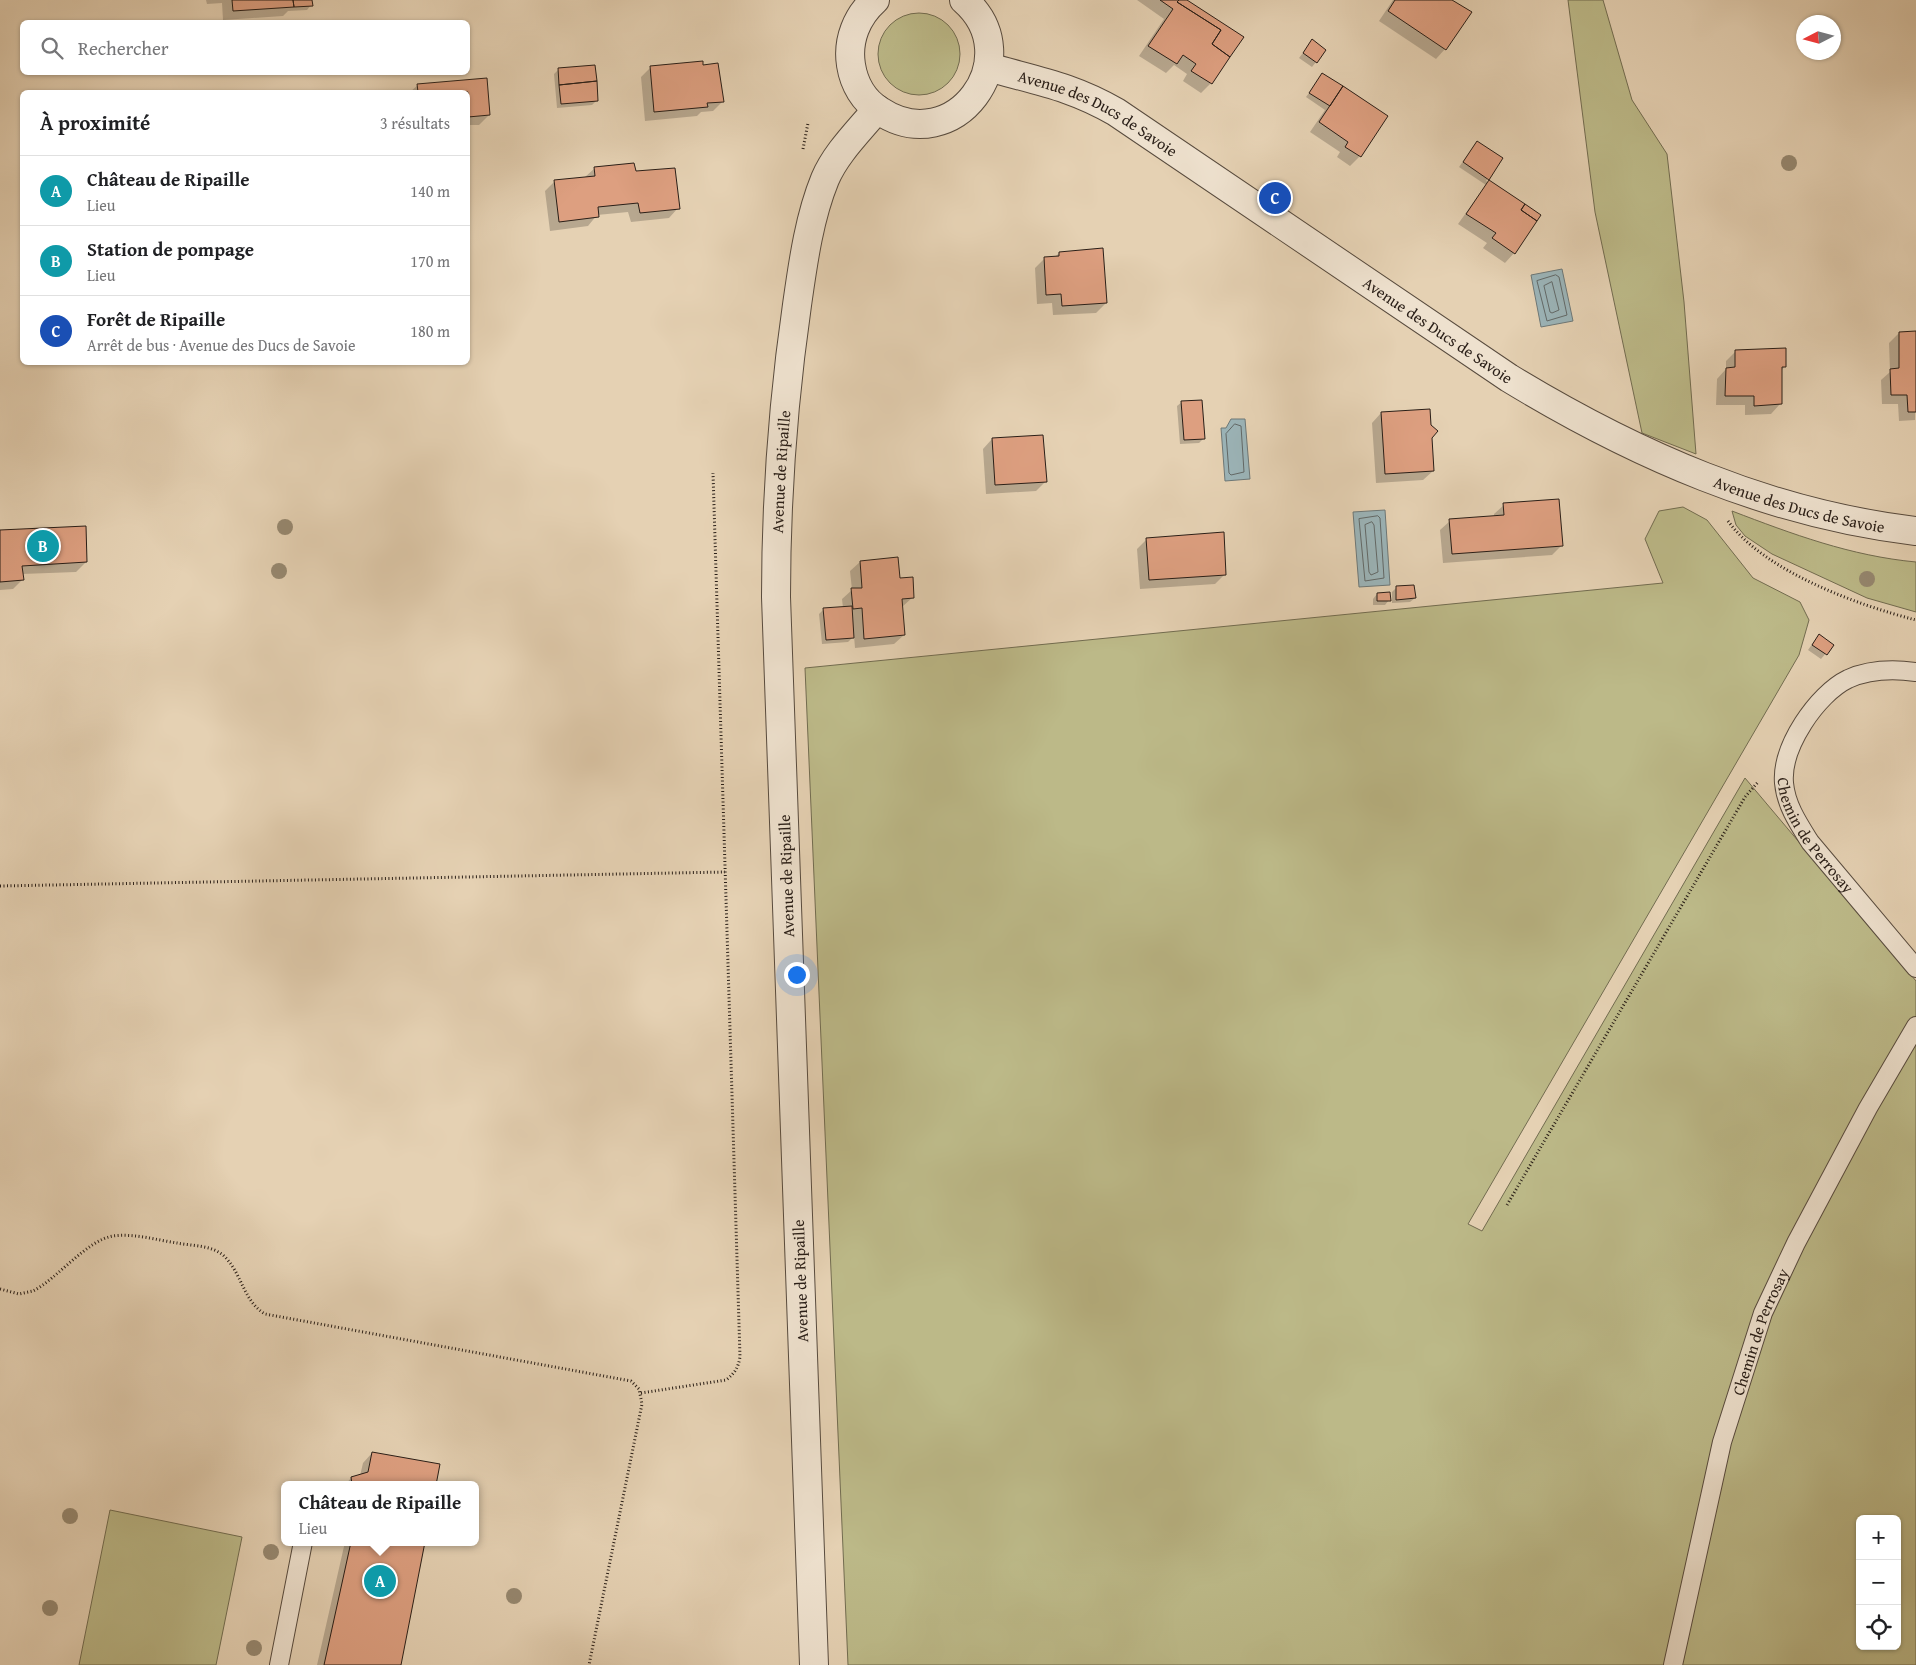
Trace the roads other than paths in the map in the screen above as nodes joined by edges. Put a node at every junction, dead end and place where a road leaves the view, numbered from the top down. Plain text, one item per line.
1 (875, 0) edge
2 (964, 0) edge
3 (988, 67) junction
4 (877, 109) junction
5 (1916, 531) edge
6 (1916, 672) edge
7 (1916, 968) edge
8 (1916, 1026) edge
9 (301, 1546) edge
10 (279, 1665) edge
11 (814, 1665) edge
12 (1673, 1665) edge

1 - 4 street
2 - 3 street
3 - 4 street
3 - 5 street, Avenue des Ducs de Savoie
4 - 11 street, Avenue de Ripaille
6 - 7 lane, Chemin de Perrosay
8 - 12 lane, Chemin de Perrosay
9 - 10 lane

